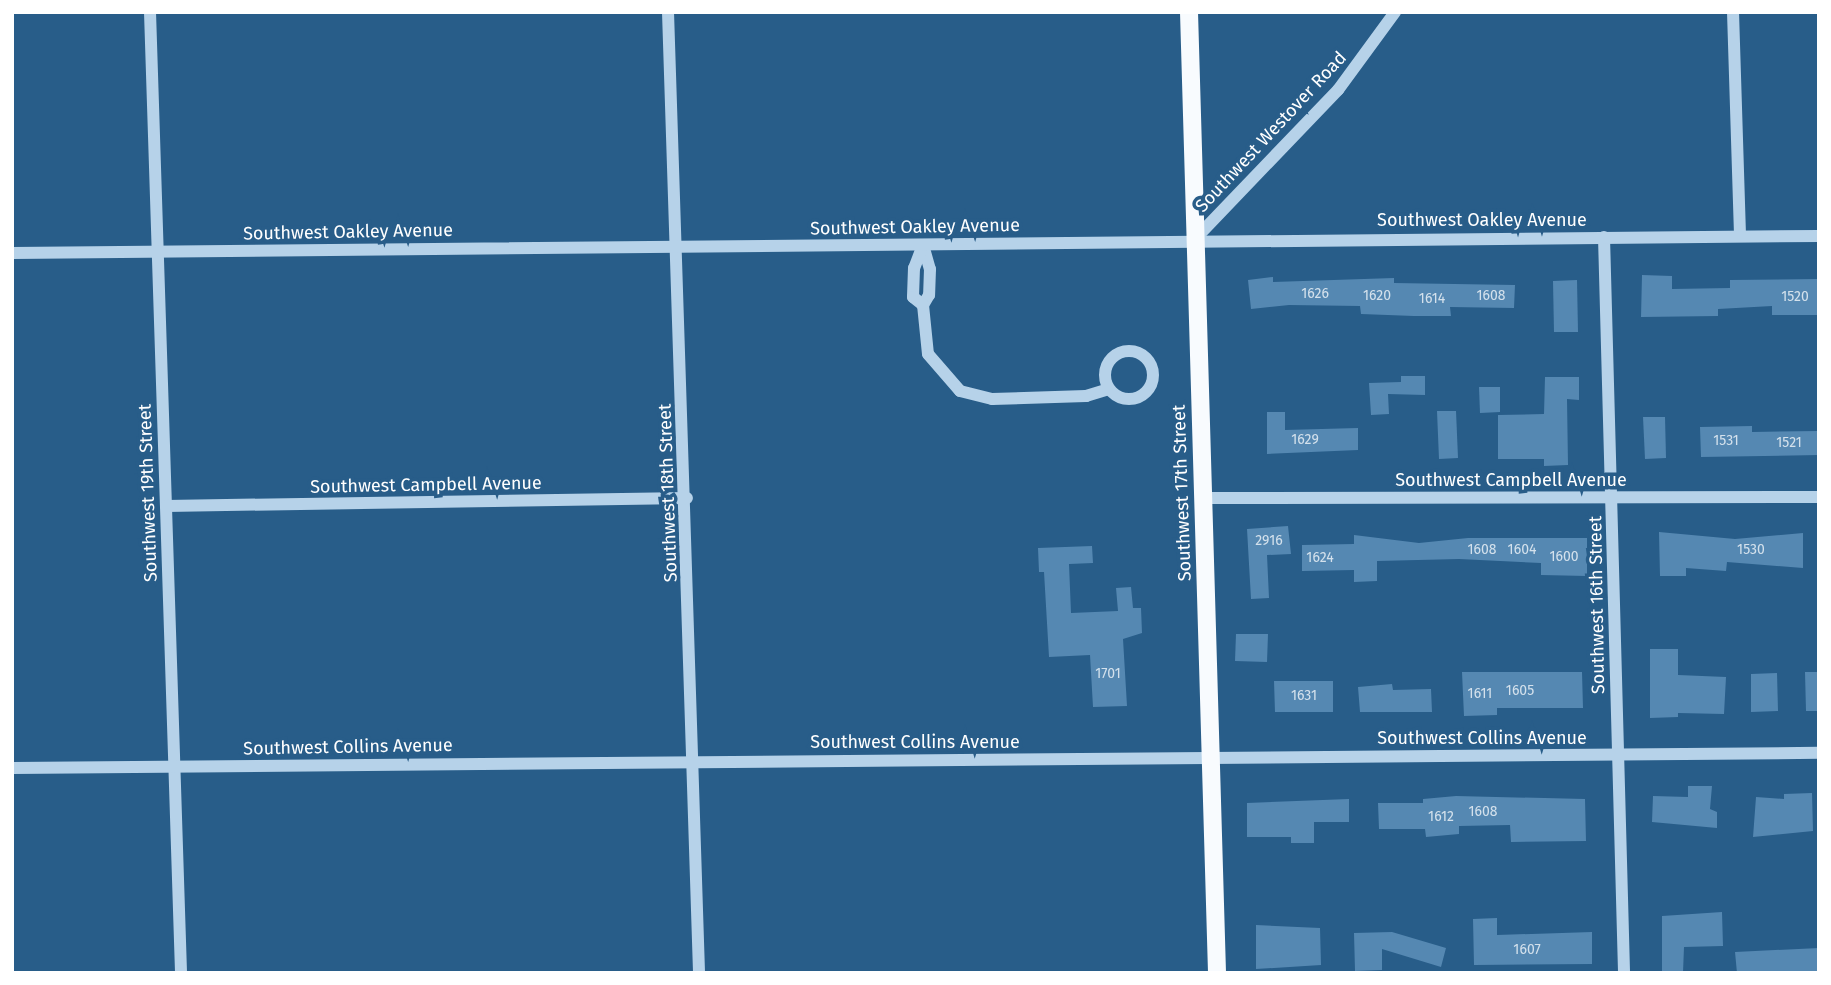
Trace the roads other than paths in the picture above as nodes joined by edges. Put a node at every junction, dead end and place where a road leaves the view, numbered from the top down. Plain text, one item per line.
1 (150, 12) edge
2 (668, 12) edge
3 (1189, 12) edge
4 (1395, 12) edge
5 (1733, 12) edge
6 (1740, 236) junction
7 (1819, 236) edge
8 (1604, 237) junction
9 (1195, 239) junction
10 (923, 245) junction
11 (674, 246) junction
12 (158, 252) junction
13 (12, 253) edge
14 (1109, 388) dead end
15 (1612, 497) junction
16 (1819, 497) edge
17 (687, 498) junction
18 (1203, 498) junction
19 (166, 506) junction
20 (1819, 753) edge
21 (1618, 755) junction
22 (1211, 758) junction
23 (695, 760) junction
24 (174, 767) junction
25 (12, 768) edge
26 (181, 973) edge
27 (699, 973) edge
28 (1217, 973) edge
29 (1624, 973) edge

1 - 12 street, Southwest 19th Street
2 - 11 street, Southwest 18th Street
3 - 9 main road, Southwest 17th Street
4 - 9 street, Southwest Westover Road
5 - 6 street
6 - 7 street, Southwest Oakley Avenue
6 - 8 street, Southwest Oakley Avenue
8 - 9 street, Southwest Oakley Avenue
8 - 15 street, Southwest 16th Street
9 - 10 street, Southwest Oakley Avenue
9 - 18 main road, Southwest 17th Street
10 - 11 street, Southwest Oakley Avenue
10 - 14 street
11 - 12 street, Southwest Oakley Avenue
11 - 17 street, Southwest 18th Street
12 - 13 street, Southwest Oakley Avenue
12 - 19 street, Southwest 19th Street
15 - 16 street, Southwest Campbell Avenue
15 - 18 street, Southwest Campbell Avenue
15 - 21 street, Southwest 16th Street
17 - 19 street, Southwest Campbell Avenue
17 - 23 street, Southwest 18th Street
18 - 22 main road, Southwest 17th Street
19 - 24 street, Southwest 19th Street
20 - 21 street, Southwest Collins Avenue
21 - 22 street, Southwest Collins Avenue
21 - 29 street, Southwest 16th Street
22 - 23 street, Southwest Collins Avenue
22 - 28 main road, Southwest 17th Street
23 - 24 street, Southwest Collins Avenue
23 - 27 street, Southwest 18th Street
24 - 25 street, Southwest Collins Avenue
24 - 26 street, Southwest 19th Street

